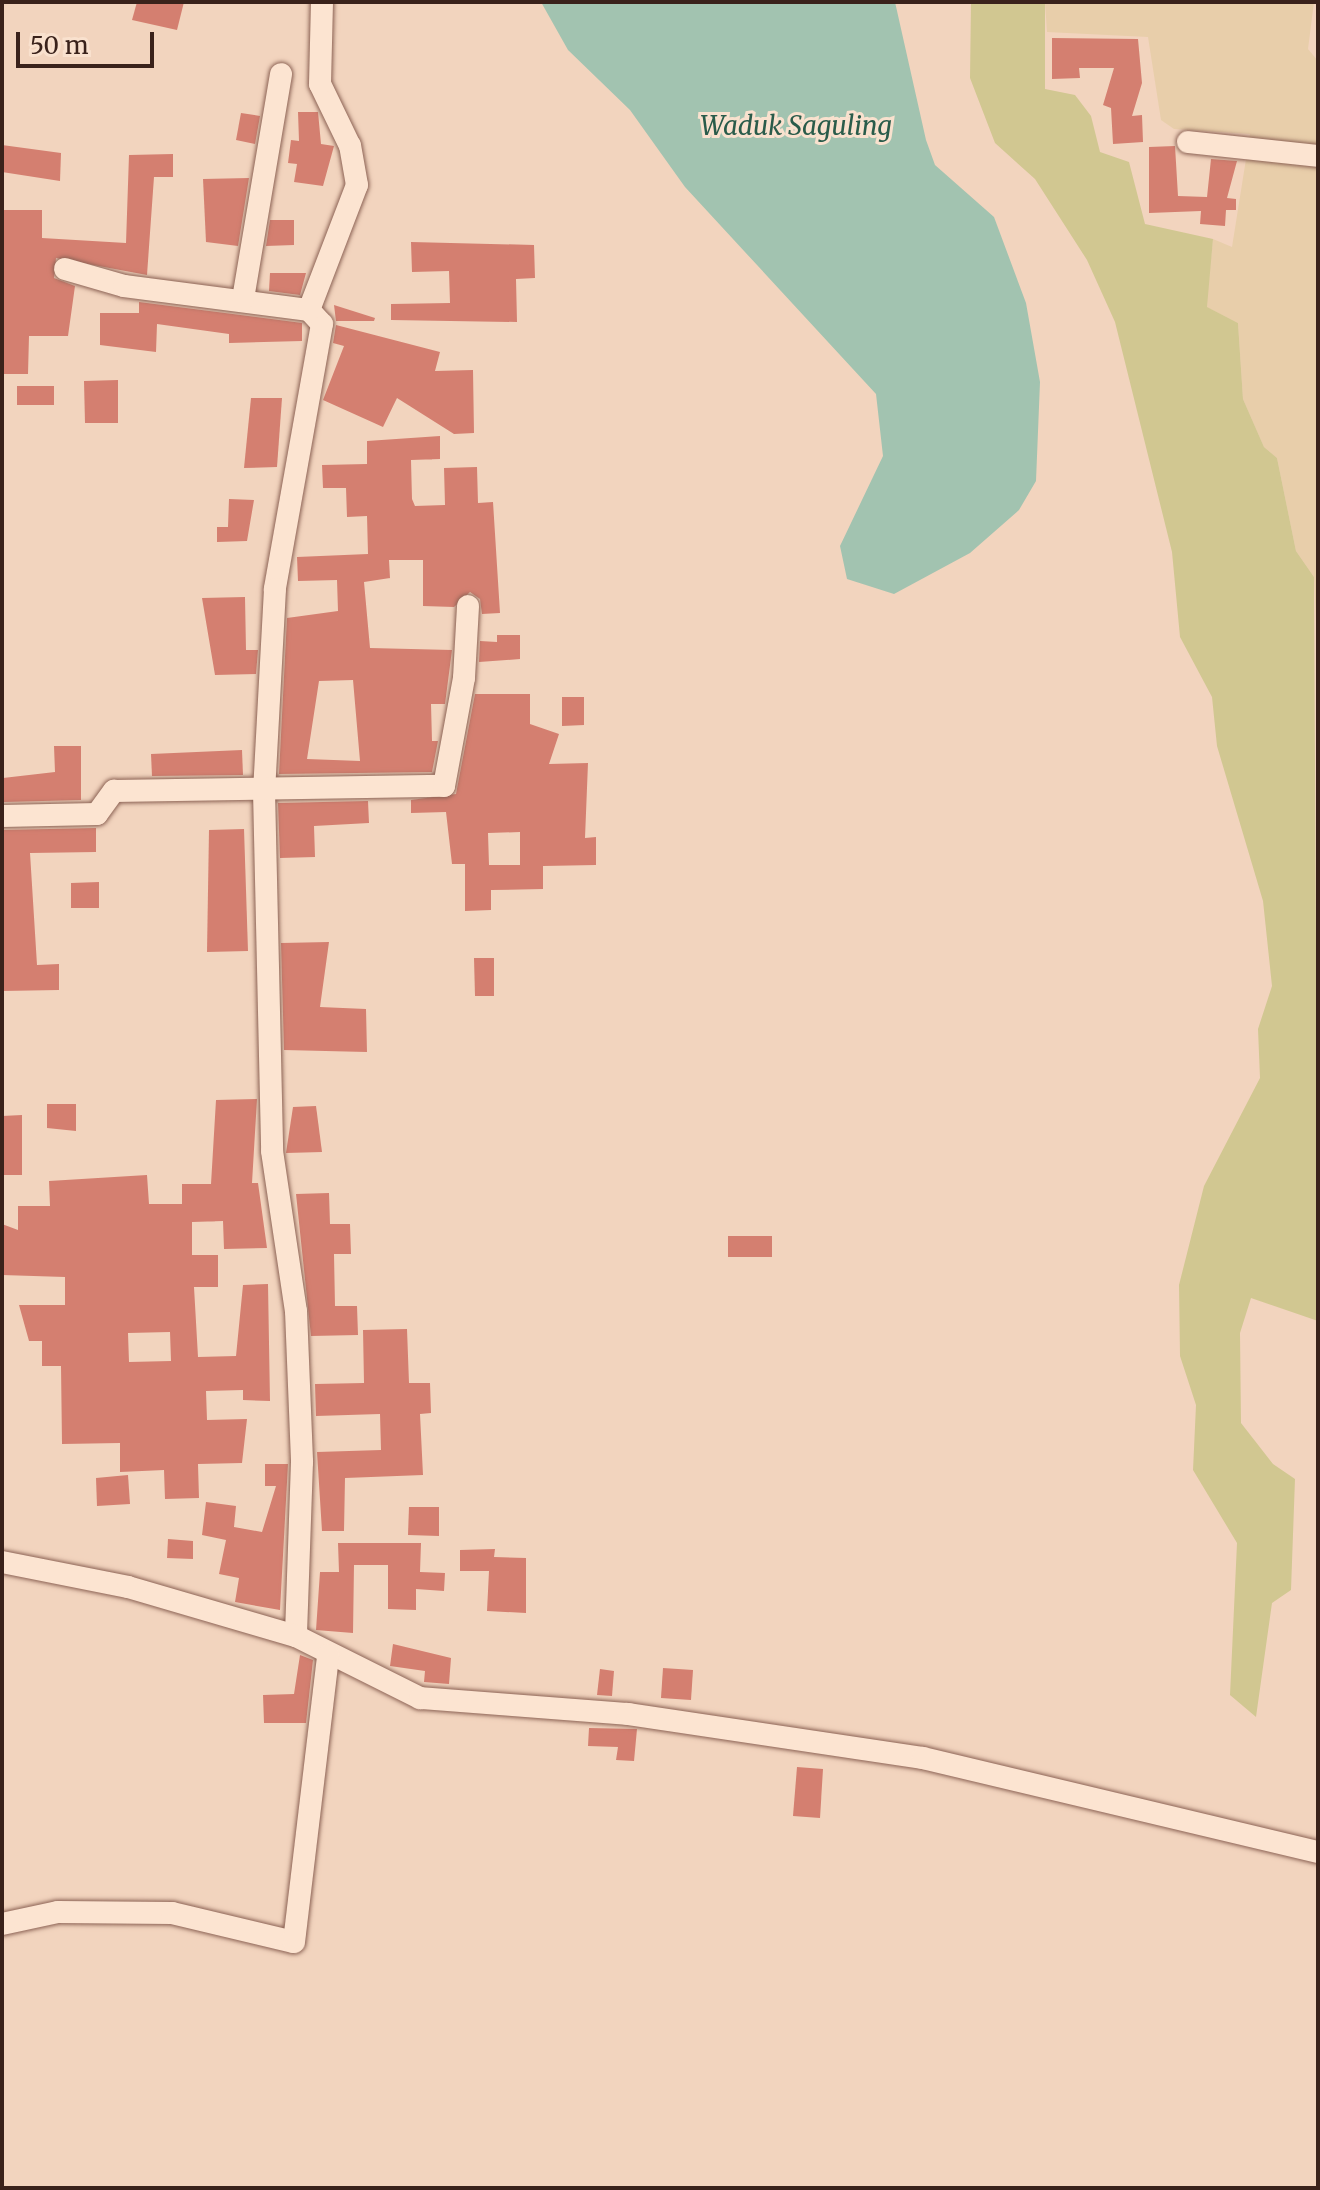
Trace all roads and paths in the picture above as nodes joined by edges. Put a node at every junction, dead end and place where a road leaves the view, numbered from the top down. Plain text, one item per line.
1 (322, 2) edge
2 (281, 74) dead end
3 (1188, 142) dead end
4 (1318, 156) edge
5 (65, 269) dead end
6 (243, 299) junction
7 (309, 310) junction
8 (468, 606) dead end
9 (264, 791) junction
10 (2, 816) edge
11 (2, 1562) edge
12 (296, 1636) junction
13 (328, 1655) junction
14 (1318, 1852) edge
15 (2, 1924) edge

1 - 7 street
2 - 6 street
3 - 4 street
5 - 6 street
6 - 7 street
7 - 9 street
8 - 9 street
9 - 10 street
9 - 12 street
11 - 12 street
12 - 13 street
13 - 14 street
13 - 15 street

